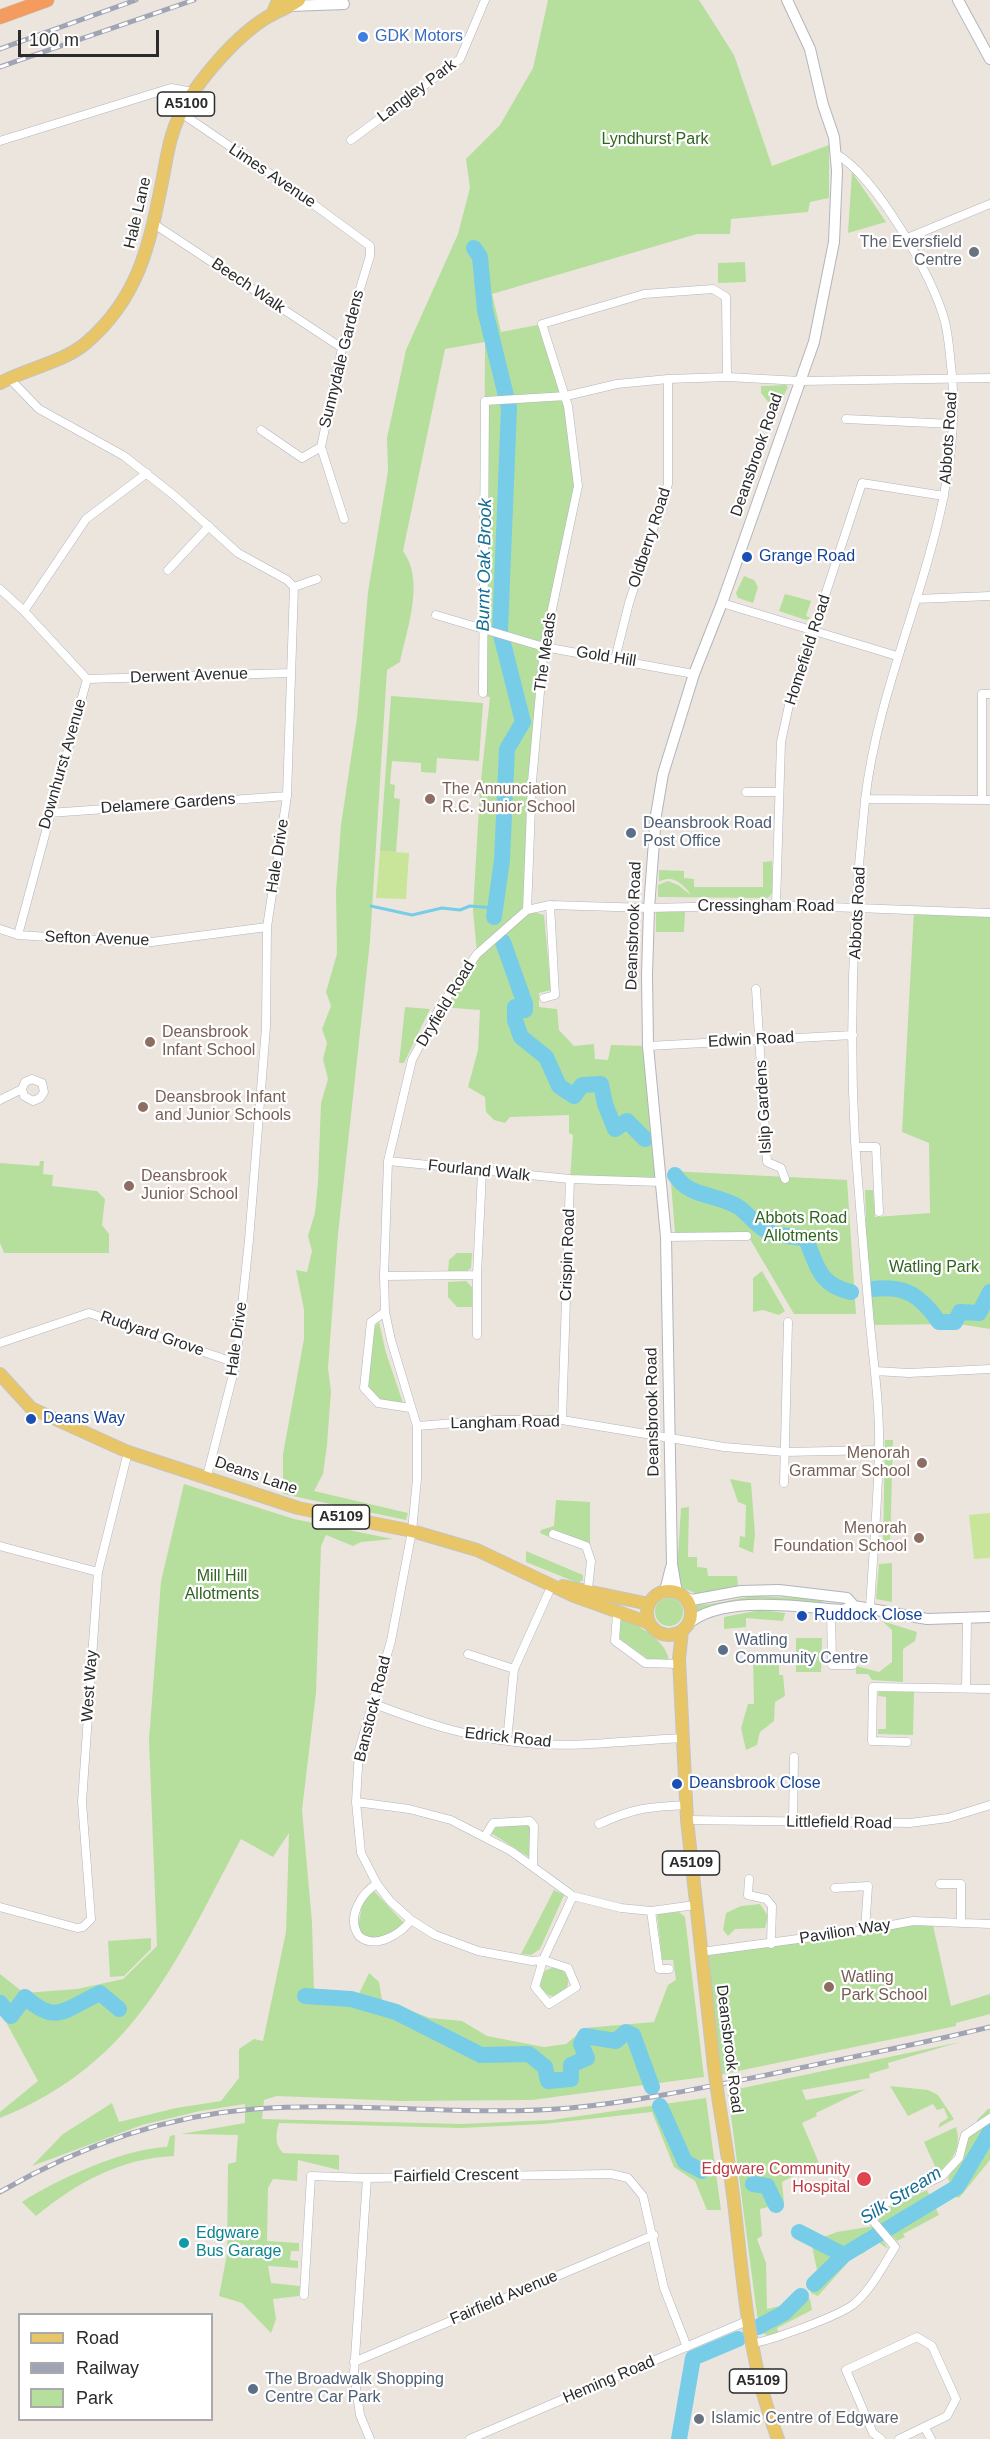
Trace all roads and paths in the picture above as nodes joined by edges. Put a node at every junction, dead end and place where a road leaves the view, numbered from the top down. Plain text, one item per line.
1 (47, 0) edge
2 (485, 0) edge
3 (787, 0) edge
4 (958, 0) edge
5 (346, 1) edge
6 (291, 2) edge
7 (0, 16) edge
8 (990, 59) edge
9 (193, 92) junction
10 (181, 113) junction
11 (351, 140) dead end
12 (0, 141) edge
13 (836, 154) junction
14 (990, 204) edge
15 (154, 224) junction
16 (905, 238) junction
17 (364, 239) joint
18 (342, 348) junction
19 (727, 377) junction
20 (952, 378) junction
21 (990, 378) edge
22 (668, 379) junction
23 (4, 381) edge
24 (801, 381) junction
25 (566, 396) junction
26 (846, 419) dead end
27 (952, 424) junction
28 (261, 430) dead end
29 (321, 447) junction
30 (147, 473) junction
31 (944, 496) junction
32 (344, 519) dead end
33 (208, 526) junction
34 (168, 570) dead end
35 (316, 579) dead end
36 (294, 587) junction
37 (0, 589) edge
38 (990, 596) edge
39 (916, 598) junction
40 (722, 603) junction
41 (24, 611) junction
42 (436, 615) dead end
43 (485, 629) junction
44 (814, 631) junction
45 (544, 647) junction
46 (897, 656) junction
47 (615, 659) junction
48 (291, 673) junction
49 (694, 674) junction
50 (87, 679) junction
51 (483, 693) dead end
52 (990, 694) edge
53 (746, 792) dead end
54 (778, 792) junction
55 (288, 796) junction
56 (865, 799) junction
57 (986, 800) edge
58 (49, 813) junction
59 (550, 905) junction
60 (776, 905) junction
61 (649, 908) junction
62 (857, 908) junction
63 (527, 910) junction
64 (990, 913) edge
65 (267, 927) junction
66 (0, 929) edge
67 (18, 935) junction
68 (756, 989) dead end
69 (544, 998) dead end
70 (853, 1035) junction
71 (760, 1040) junction
72 (648, 1046) junction
73 (22, 1089) dead end
74 (0, 1101) edge
75 (856, 1147) junction
76 (388, 1161) junction
77 (482, 1172) junction
78 (570, 1179) junction
79 (785, 1179) dead end
80 (660, 1182) junction
81 (879, 1212) dead end
82 (747, 1236) dead end
83 (666, 1237) junction
84 (477, 1275) junction
85 (384, 1276) junction
86 (385, 1312) junction
87 (788, 1322) dead end
88 (477, 1335) dead end
89 (0, 1343) edge
90 (236, 1363) junction
91 (990, 1369) edge
92 (875, 1371) junction
93 (0, 1374) edge
94 (410, 1408) junction
95 (562, 1420) junction
96 (417, 1426) junction
97 (671, 1440) junction
98 (879, 1450) junction
99 (128, 1452) junction
100 (785, 1452) junction
101 (207, 1476) junction
102 (784, 1484) dead end
103 (412, 1531) junction
104 (553, 1534) dead end
105 (0, 1546) edge
106 (98, 1572) junction
107 (552, 1585) junction
108 (588, 1589) junction
109 (675, 1594) junction
110 (824, 1595) junction
111 (649, 1604) junction
112 (854, 1606) junction
113 (870, 1608) junction
114 (831, 1609) junction
115 (617, 1613) junction
116 (990, 1617) edge
117 (967, 1619) junction
118 (649, 1623) junction
119 (685, 1628) junction
120 (664, 1635) junction
121 (468, 1654) dead end
122 (679, 1661) junction
123 (853, 1665) dead end
124 (514, 1669) junction
125 (966, 1688) junction
126 (990, 1689) edge
127 (372, 1703) junction
128 (684, 1738) junction
129 (507, 1741) junction
130 (907, 1742) dead end
131 (794, 1757) dead end
132 (356, 1802) junction
133 (686, 1805) junction
134 (990, 1805) edge
135 (687, 1820) junction
136 (793, 1822) junction
137 (599, 1824) dead end
138 (485, 1836) junction
139 (534, 1866) junction
140 (749, 1879) dead end
141 (377, 1884) junction
142 (940, 1884) dead end
143 (835, 1888) dead end
144 (573, 1896) junction
145 (695, 1905) junction
146 (0, 1907) edge
147 (651, 1911) junction
148 (411, 1920) junction
149 (961, 1923) junction
150 (990, 1924) edge
151 (865, 1930) junction
152 (771, 1944) junction
153 (701, 1952) junction
154 (543, 1960) junction
155 (669, 1969) dead end
156 (990, 2118) edge
157 (367, 2178) junction
158 (654, 2235) junction
159 (304, 2295) dead end
160 (747, 2321) junction
161 (750, 2344) junction
162 (687, 2347) junction
163 (354, 2362) junction
164 (925, 2428) junction
165 (370, 2439) edge
166 (470, 2439) edge
167 (778, 2439) edge
168 (881, 2439) edge
169 (899, 2439) edge
170 (931, 2439) edge

1 - 7 highway
2 - 11 street, Langley Park
3 - 13 street, Deansbrook Road
4 - 8 street
5 - 6 street
6 - 9 main road, Hale Lane / A5100
9 - 10 main road, Hale Lane / A5100
9 - 12 street
10 - 15 main road, Hale Lane / A5100
10 - 17 street, Limes Avenue
13 - 16 street, Abbots Road
13 - 24 street, Deansbrook Road
14 - 16 street
15 - 18 street, Beech Walk
15 - 23 main road, Hale Lane / A5100
16 - 20 street, Abbots Road
17 - 18 street, Sunnydale Gardens
18 - 29 street, Sunnydale Gardens
19 - 22 street
19 - 24 street
19 - 25 street, The Meads
20 - 21 street
20 - 24 street
20 - 27 street, Abbots Road
22 - 25 street
22 - 47 street, Oldberry Road
23 - 30 street
24 - 40 street, Deansbrook Road
25 - 43 street
25 - 45 street, The Meads
26 - 27 street
27 - 31 street, Abbots Road
28 - 29 street
29 - 32 street
30 - 33 street
30 - 41 street
31 - 39 street, Abbots Road
31 - 44 street, Homefield Road
33 - 34 street
33 - 36 street
35 - 36 street
36 - 48 street, Hale Drive
37 - 41 street, Downhurst Avenue
38 - 39 street
39 - 46 street, Abbots Road
40 - 44 street
40 - 49 street, Deansbrook Road
41 - 50 street, Downhurst Avenue
42 - 43 street
43 - 45 street, Gold Hill
43 - 51 street
44 - 46 street
44 - 54 street, Homefield Road
45 - 47 street, Gold Hill
45 - 63 street, The Meads
46 - 56 street, Abbots Road
47 - 49 street, Gold Hill
48 - 50 street, Derwent Avenue
48 - 55 street, Hale Drive
49 - 61 street, Deansbrook Road
50 - 58 street, Downhurst Avenue
52 - 57 street
53 - 54 street
54 - 60 street, Homefield Road
55 - 58 street, Delamere Gardens
55 - 65 street, Hale Drive
56 - 57 street
56 - 62 street, Abbots Road
58 - 67 street, Downhurst Avenue
59 - 61 street, Dryfield Road
59 - 63 street, Dryfield Road
59 - 69 street
60 - 61 street, Cressingham Road
60 - 62 street, Cressingham Road
61 - 72 street, Deansbrook Road
62 - 64 street, Cressingham Road
62 - 70 street, Abbots Road
63 - 76 street, Dryfield Road
65 - 67 street, Sefton Avenue
65 - 90 street, Hale Drive
66 - 67 street, Sefton Avenue
68 - 71 street, Islip Gardens
70 - 71 street, Edwin Road
70 - 75 street, Abbots Road
71 - 72 street, Edwin Road
71 - 79 street, Islip Gardens
72 - 80 street, Deansbrook Road
73 - 74 street
75 - 81 street
75 - 92 street, Abbots Road
76 - 77 street, Fourland Walk
76 - 85 street, Dryfield Road
77 - 78 street, Fourland Walk
77 - 84 street
78 - 80 street
78 - 95 street, Crispin Road
80 - 83 street, Deansbrook Road
82 - 83 street
83 - 97 street, Deansbrook Road
84 - 85 street
84 - 88 street
85 - 86 street, Dryfield Road
86 - 94 street, Dryfield Road
86 - 94 street
87 - 100 street
89 - 90 street, Rudyard Grove
90 - 101 street, Hale Drive
91 - 92 street
92 - 98 street, Abbots Road
93 - 99 main road, Deans Lane / A5109
94 - 96 street, Dryfield Road
95 - 96 street, Langham Road
95 - 97 street, Langham Road
96 - 103 street, Dryfield Road
97 - 100 street, Langham Road
97 - 109 street, Deansbrook Road
98 - 100 street, Langham Road
98 - 113 street, Abbots Road
99 - 101 main road, Deans Lane / A5109
99 - 106 street, West Way
100 - 102 street
101 - 103 main road, Deans Lane / A5109
103 - 107 main road, Deans Lane / A5109
103 - 127 street, Banstock Road
104 - 108 street
105 - 106 street
106 - 146 street, West Way
107 - 108 main road, Deans Lane / A5109
107 - 115 main road, Deans Lane / A5109
107 - 124 street
108 - 111 main road, Deans Lane / A5109
109 - 110 street
109 - 111 main road
109 - 119 main road
110 - 112 street
110 - 114 street
111 - 118 main road
112 - 113 street
112 - 114 street
113 - 117 street
114 - 119 street
114 - 123 street
115 - 118 main road, Deans Lane / A5109
115 - 122 street
116 - 117 street
117 - 125 street
118 - 120 main road
119 - 120 main road
119 - 122 main road, Deansbrook Road / A5109
120 - 122 main road, Deansbrook Road / A5109
121 - 124 street
122 - 128 main road, Deansbrook Road / A5109
124 - 129 street
125 - 126 street
125 - 130 street
127 - 129 street, Edrick Road
127 - 132 street, Banstock Road
128 - 129 street, Edrick Road
128 - 133 main road, Deansbrook Road / A5109
131 - 136 street
132 - 138 street
132 - 141 street, Banstock Road
133 - 135 main road, Deansbrook Road / A5109
133 - 137 street
134 - 136 street, Littlefield Road
135 - 136 street, Littlefield Road
135 - 145 main road, Deansbrook Road / A5109
138 - 139 street
138 - 139 street
139 - 144 street
140 - 152 street
141 - 148 street, Banstock Road
141 - 148 street
142 - 149 street
143 - 151 street
144 - 147 street
144 - 154 street
145 - 147 street
145 - 153 main road, Deansbrook Road / A5109
147 - 155 street
148 - 154 street, Banstock Road
149 - 150 street, Pavilion Way
149 - 151 street, Pavilion Way
151 - 152 street, Pavilion Way
152 - 153 street, Pavilion Way
153 - 160 main road, Deansbrook Road / A5109, bridge
154 - 154 street, Banstock Road
156 - 161 street
157 - 158 street, Fairfield Crescent
157 - 159 street, Fairfield Crescent
157 - 163 street
158 - 162 street, Fairfield Crescent
158 - 163 street, Fairfield Avenue
160 - 161 main road, Deansbrook Road / A5109
160 - 162 street, Heming Road
161 - 167 main road, Deansbrook Road / A5109
162 - 166 street, Heming Road
163 - 165 street
164 - 168 street
164 - 169 street
164 - 170 street

